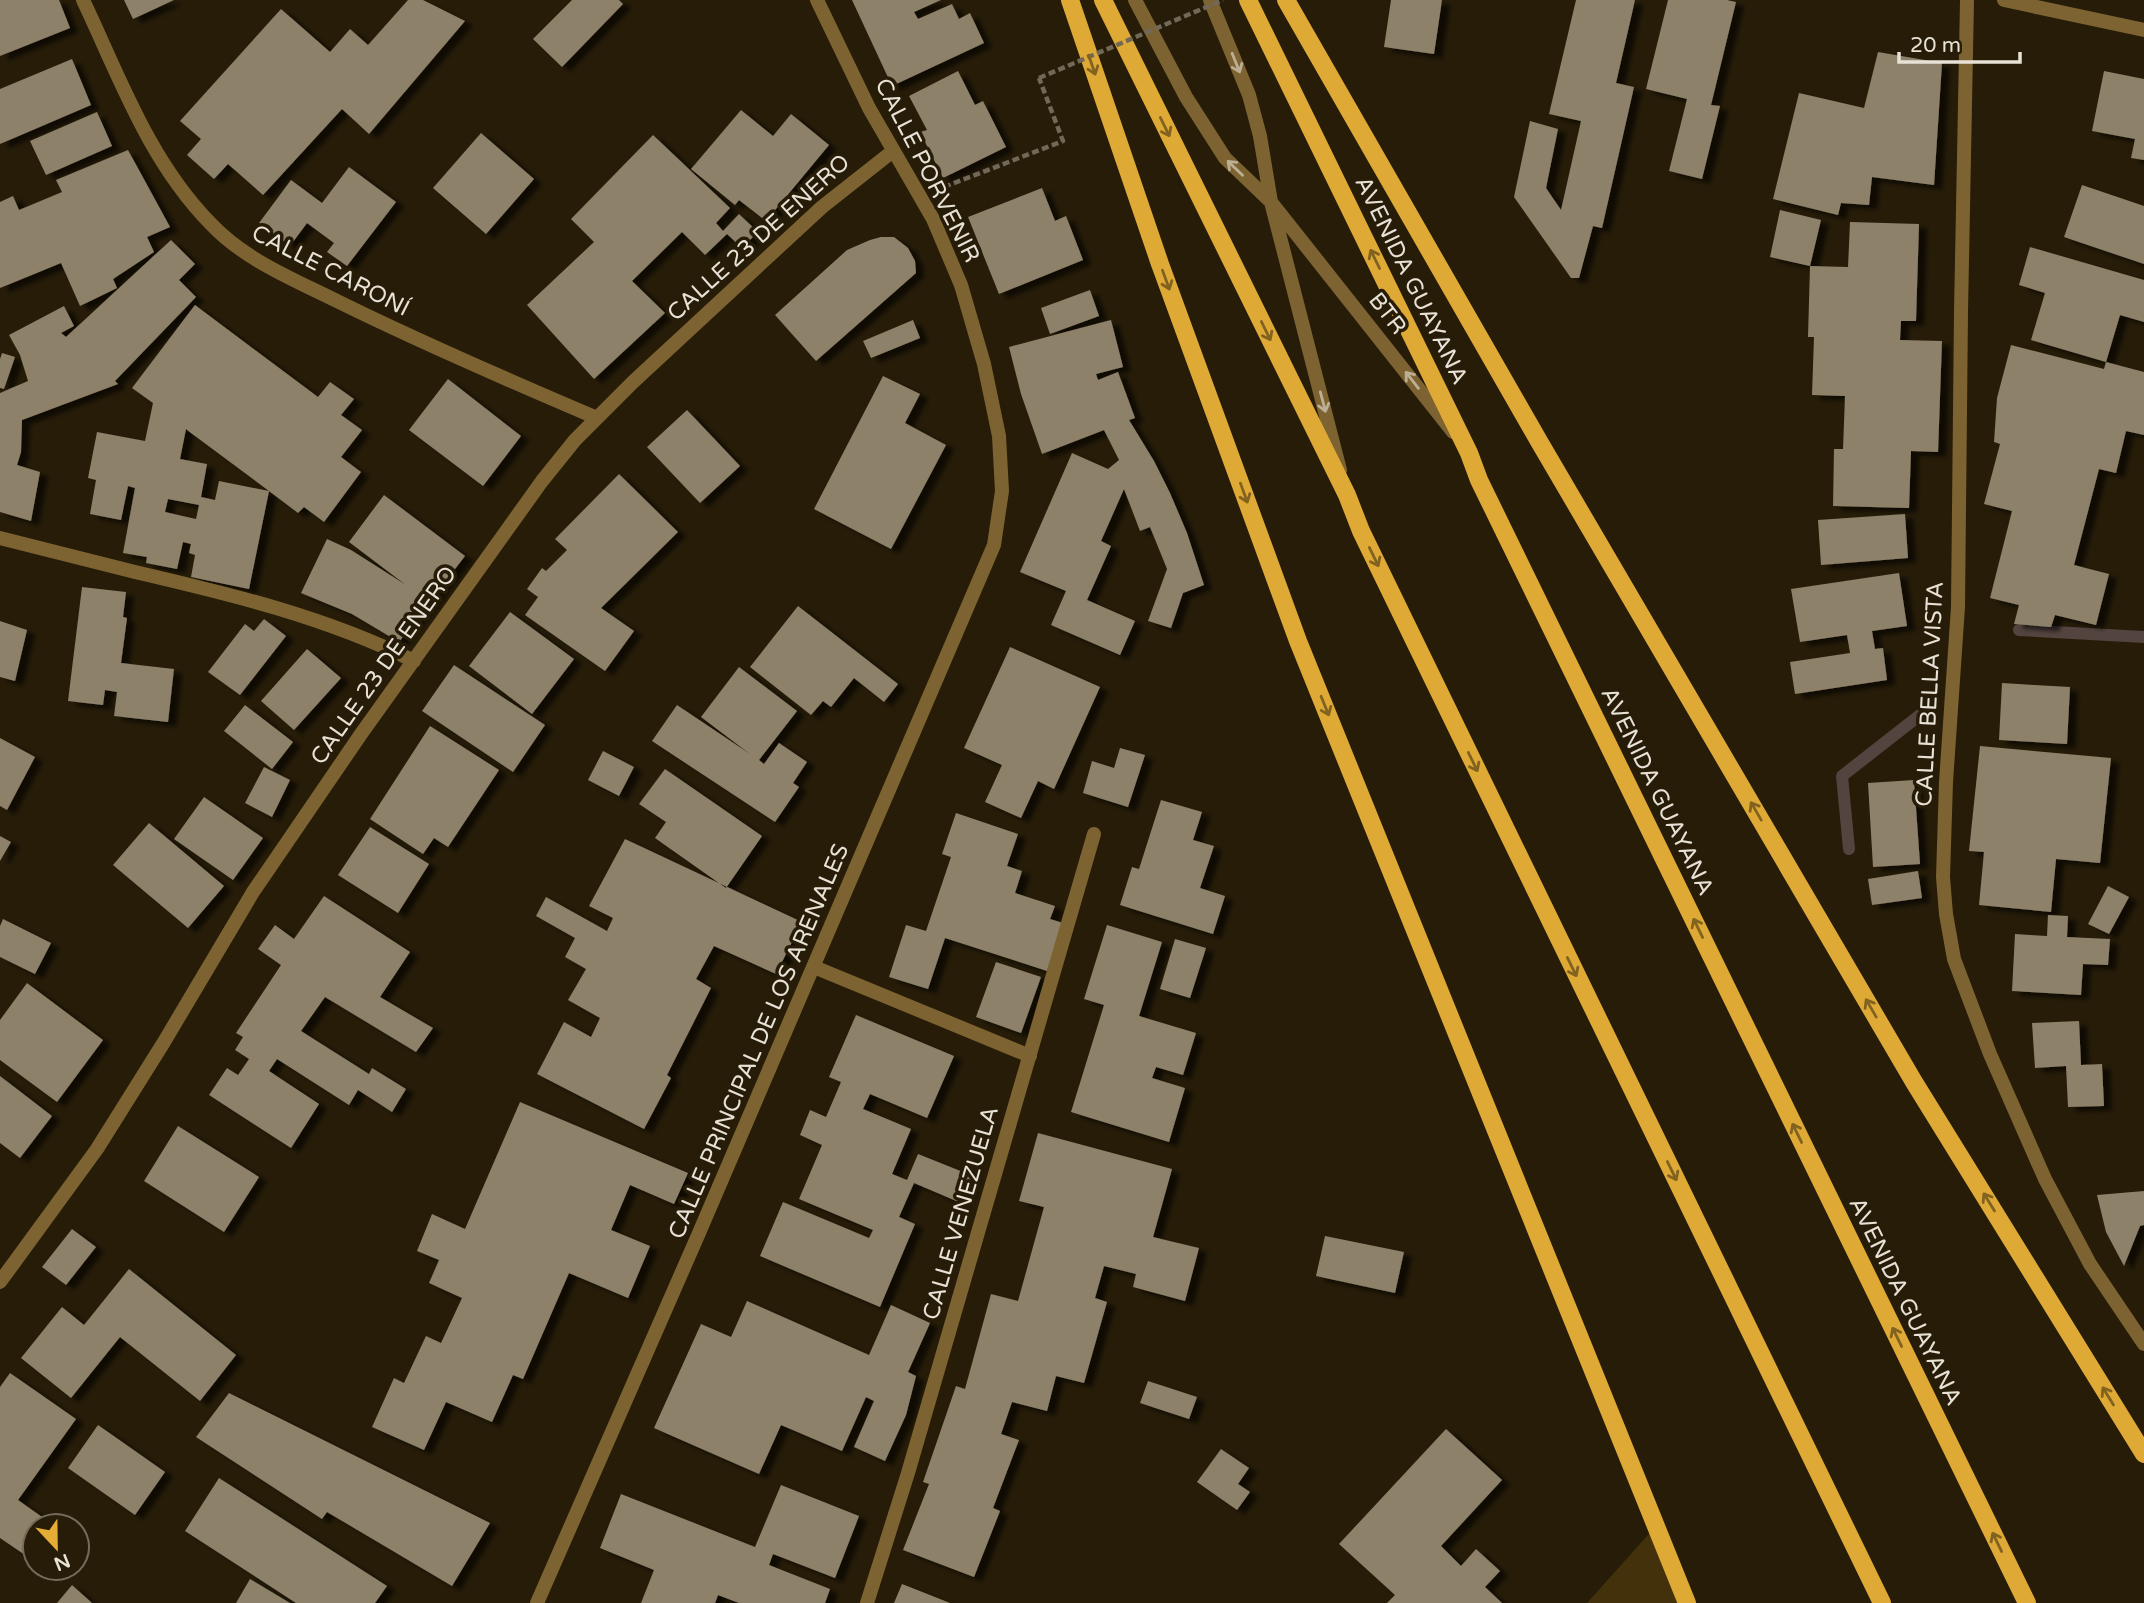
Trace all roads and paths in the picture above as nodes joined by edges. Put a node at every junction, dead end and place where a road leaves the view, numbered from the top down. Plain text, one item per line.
1 (83, 0) edge
2 (817, 0) edge
3 (1070, 0) edge
4 (1103, 0) edge
5 (1135, 0) edge
6 (1210, 0) edge
7 (1223, 0) edge
8 (1248, 0) edge
9 (1286, 0) edge
10 (1967, 0) edge
11 (2004, 0) edge
12 (2144, 30) edge
13 (893, 151) junction
14 (920, 196) junction
15 (1271, 202) junction
16 (597, 418) junction
17 (1469, 453) junction
18 (1002, 491) joint
19 (1347, 495) junction
20 (0, 538) edge
21 (414, 661) junction
22 (1094, 834) dead end
23 (814, 967) junction
24 (1030, 1056) junction
25 (0, 1282) edge
26 (2144, 1344) edge
27 (2144, 1454) edge
28 (537, 1603) edge
29 (867, 1603) edge
30 (1687, 1603) edge
31 (1882, 1603) edge
32 (2027, 1603) edge

1 - 16 street, CALLE CARONÍ
2 - 13 street, CALLE PORVENIR
3 -> 30 main road
4 -> 19 main road
15 -> 5 street, BTR
6 -> 15 street, BTR
7 - 14 path, bridge
17 -> 8 main road, AVENIDA GUAYANA
27 -> 9 main road
10 - 26 street, CALLE BELLA VISTA
11 - 12 street
13 - 14 street, CALLE PORVENIR
13 - 16 street, CALLE 23 DE ENERO
14 - 18 street, CALLE PORVENIR
17 -> 15 street, BTR
15 -> 19 street, BTR
16 - 21 street, CALLE 23 DE ENERO
32 -> 17 main road, AVENIDA GUAYANA
18 - 23 street, CALLE PRINCIPAL DE LOS ARENALES
19 -> 31 main road
20 - 21 street
21 - 25 street, CALLE 23 DE ENERO
22 - 24 street, CALLE VENEZUELA
23 - 24 street
23 - 28 street, CALLE PRINCIPAL DE LOS ARENALES
24 - 29 street, CALLE VENEZUELA

